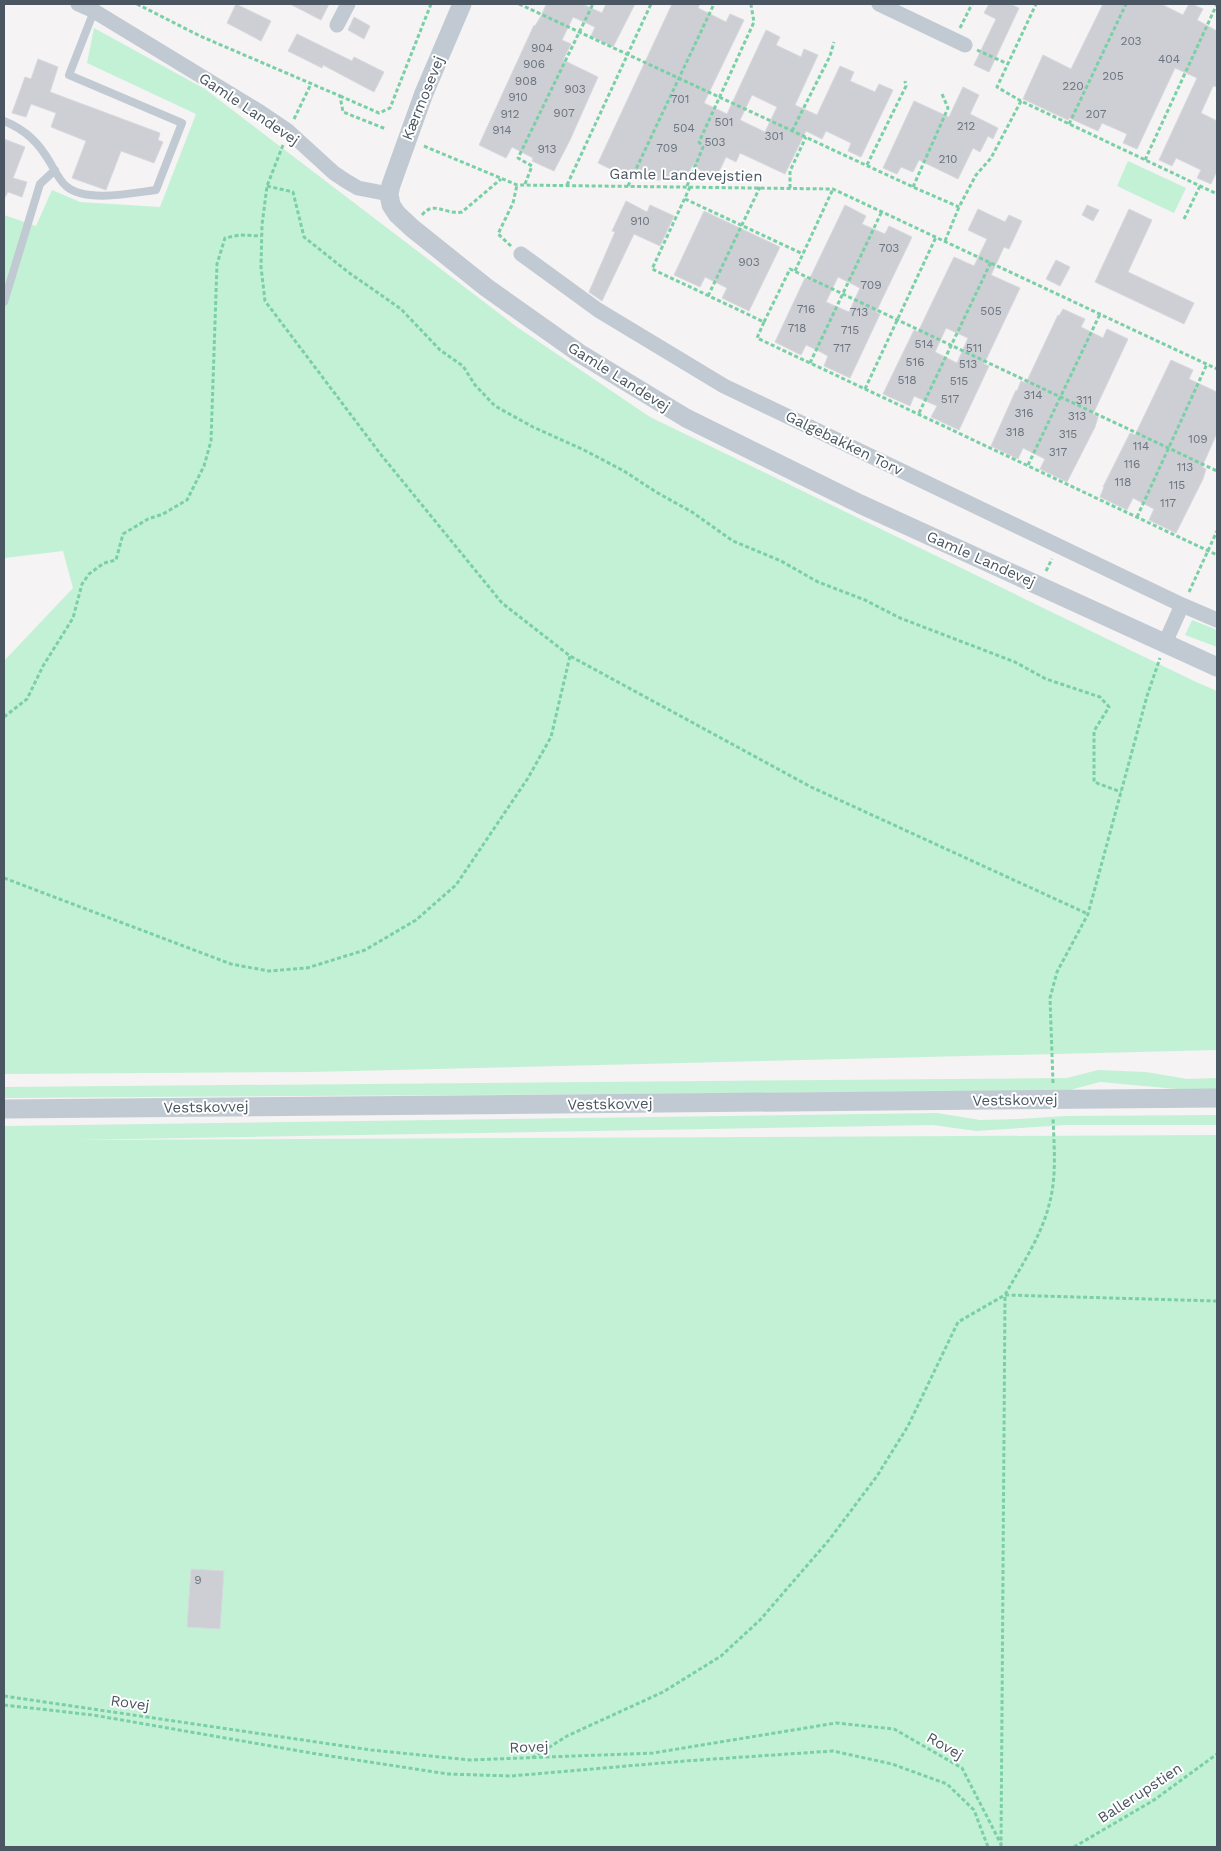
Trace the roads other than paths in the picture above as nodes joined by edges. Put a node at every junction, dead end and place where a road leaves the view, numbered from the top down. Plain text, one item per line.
1 (78, 4) edge
2 (348, 4) edge
3 (462, 4) edge
4 (879, 4) edge
5 (94, 11) junction
6 (337, 25) dead end
7 (960, 43) road end
8 (4, 121) edge
9 (55, 170) junction
10 (389, 194) junction
11 (521, 254) road end
12 (4, 302) edge
13 (1182, 605) junction
14 (1217, 620) edge
15 (1165, 643) junction
16 (1217, 667) edge
17 (1217, 1098) edge
18 (4, 1109) edge

1 - 5 street, Gamle Landevej
2 - 6 street
3 - 10 street, Kærmosevej
4 - 7 street
5 - 9 lane
5 - 10 street, Gamle Landevej
8 - 9 lane
9 - 12 lane
10 - 15 street, Gamle Landevej
11 - 13 street, Galgebakken Torv
13 - 14 street, Galgebakken Torv
13 - 15 street
15 - 16 street, Gamle Landevej
17 - 18 street, Vestskovvej

